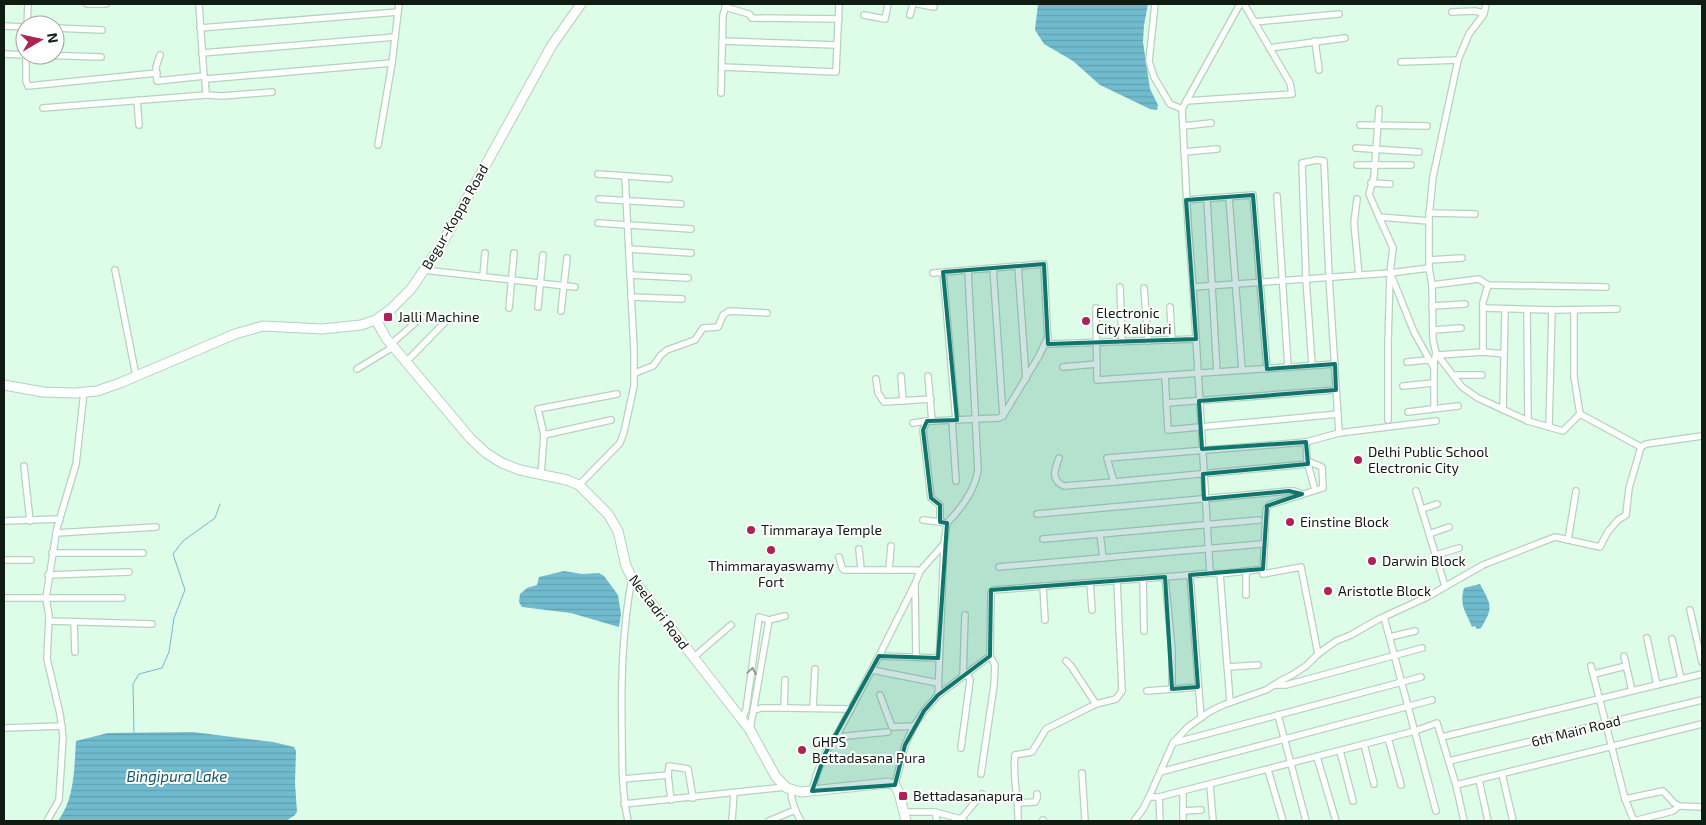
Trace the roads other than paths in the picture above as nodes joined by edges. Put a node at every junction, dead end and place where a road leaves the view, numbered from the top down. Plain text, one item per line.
1 (87, 4) edge
2 (106, 4) edge
3 (198, 4) edge
4 (399, 4) edge
5 (581, 4) edge
6 (839, 4) edge
7 (888, 4) edge
8 (913, 4) edge
9 (918, 4) edge
10 (1155, 4) edge
11 (1242, 4) edge
12 (1486, 4) edge
13 (726, 6) edge
14 (934, 7) dead end
15 (398, 12) junction
16 (1452, 12) dead end
17 (1484, 13) junction
18 (1339, 14) dead end
19 (864, 15) dead end
20 (910, 15) dead end
21 (839, 19) junction
22 (1254, 22) junction
23 (65, 28) edge
24 (200, 28) junction
25 (102, 30) dead end
26 (395, 37) junction
27 (1345, 38) dead end
28 (722, 41) junction
29 (1315, 41) junction
30 (838, 45) junction
31 (1269, 48) junction
32 (202, 53) junction
33 (160, 54) dead end
34 (65, 56) edge
35 (101, 57) dead end
36 (1458, 60) junction
37 (1401, 62) dead end
38 (392, 63) junction
39 (26, 65) edge
40 (722, 67) junction
41 (1319, 70) dead end
42 (157, 73) junction
43 (205, 77) junction
44 (272, 92) dead end
45 (721, 94) dead end
46 (206, 95) junction
47 (137, 100) junction
48 (1186, 101) junction
49 (43, 108) dead end
50 (1182, 109) junction
51 (1379, 109) dead end
52 (1211, 124) dead end
53 (1378, 124) junction
54 (1360, 125) dead end
55 (139, 126) dead end
56 (1183, 126) junction
57 (1427, 126) dead end
58 (378, 145) dead end
59 (1356, 148) dead end
60 (1217, 149) dead end
61 (1376, 149) junction
62 (1184, 152) junction
63 (1419, 152) dead end
64 (1375, 164) junction
65 (1357, 165) dead end
66 (1411, 165) dead end
67 (598, 174) dead end
68 (625, 176) junction
69 (669, 179) dead end
70 (1371, 182) junction
71 (1390, 184) dead end
72 (1277, 196) dead end
73 (1229, 197) junction
74 (600, 199) dead end
75 (1206, 199) junction
76 (1357, 199) dead end
77 (1186, 200) junction
78 (627, 201) junction
79 (681, 204) dead end
80 (1429, 213) junction
81 (1475, 214) dead end
82 (1378, 217) junction
83 (1429, 221) junction
84 (598, 223) dead end
85 (628, 225) junction
86 (691, 229) dead end
87 (629, 249) junction
88 (485, 252) dead end
89 (514, 253) dead end
90 (691, 253) dead end
91 (543, 255) dead end
92 (567, 258) dead end
93 (1462, 258) dead end
94 (1429, 260) junction
95 (1018, 266) junction
96 (993, 268) junction
97 (1429, 268) junction
98 (115, 270) dead end
99 (424, 270) junction
100 (968, 270) junction
101 (943, 272) junction
102 (933, 273) dead end
103 (1390, 273) junction
104 (630, 275) junction
105 (1359, 275) junction
106 (483, 277) junction
107 (1329, 277) junction
108 (688, 278) dead end
109 (1306, 279) junction
110 (512, 280) junction
111 (1282, 280) junction
112 (1260, 282) junction
113 (541, 283) junction
114 (1236, 284) junction
115 (1212, 285) junction
116 (1432, 285) junction
117 (1488, 285) junction
118 (564, 286) junction
119 (1193, 286) junction
120 (1606, 286) dead end
121 (575, 287) dead end
122 (1120, 287) dead end
123 (1144, 288) dead end
124 (631, 297) junction
125 (682, 299) dead end
126 (1465, 304) dead end
127 (1432, 306) junction
128 (538, 307) dead end
129 (1170, 307) dead end
130 (510, 308) dead end
131 (1096, 308) dead end
132 (1483, 308) junction
133 (1505, 309) junction
134 (1617, 309) dead end
135 (1527, 310) junction
136 (1552, 310) junction
137 (1574, 310) junction
138 (561, 311) dead end
139 (767, 313) dead end
140 (422, 317) dead end
141 (376, 320) junction
142 (447, 320) dead end
143 (1461, 328) dead end
144 (1433, 330) junction
145 (1048, 337) junction
146 (1196, 339) junction
147 (1148, 340) junction
148 (1172, 340) junction
149 (1122, 342) junction
150 (1097, 343) junction
151 (392, 345) junction
152 (1483, 352) junction
153 (1437, 354) junction
154 (1504, 354) junction
155 (1428, 360) junction
156 (406, 362) junction
157 (1407, 362) dead end
158 (1097, 364) junction
159 (1334, 364) junction
160 (1312, 365) junction
161 (1063, 367) dead end
162 (1288, 367) junction
163 (1267, 368) junction
164 (1434, 368) junction
165 (357, 369) dead end
166 (1242, 370) junction
167 (1217, 372) junction
168 (635, 373) junction
169 (1198, 373) junction
170 (1454, 375) junction
171 (1482, 375) dead end
172 (136, 376) junction
173 (901, 376) dead end
174 (928, 376) dead end
175 (1165, 376) junction
176 (876, 379) dead end
177 (1026, 380) junction
178 (1433, 383) junction
179 (4, 384) edge
180 (1404, 386) dead end
181 (1336, 390) junction
182 (84, 392) junction
183 (617, 394) dead end
184 (930, 399) junction
185 (903, 401) junction
186 (1199, 401) junction
187 (1167, 403) junction
188 (1458, 406) dead end
189 (1434, 408) junction
190 (1503, 410) junction
191 (1408, 412) dead end
192 (1338, 414) junction
193 (1580, 414) junction
194 (1003, 416) junction
195 (976, 419) junction
196 (611, 420) dead end
197 (954, 420) junction
198 (1388, 420) dead end
199 (930, 421) junction
200 (1436, 421) dead end
201 (1528, 422) junction
202 (912, 423) dead end
203 (1200, 426) junction
204 (1549, 427) junction
205 (1339, 433) junction
206 (544, 435) junction
207 (1702, 436) edge
208 (1306, 442) junction
209 (1641, 447) junction
210 (1202, 449) junction
211 (1059, 458) dead end
212 (1307, 462) junction
213 (24, 466) dead end
214 (540, 474) junction
215 (1203, 474) junction
216 (956, 481) dead end
217 (1114, 482) junction
218 (579, 485) junction
219 (1315, 490) junction
220 (1416, 490) dead end
221 (1576, 491) dead end
222 (1302, 494) junction
223 (1204, 499) junction
224 (1437, 504) dead end
225 (1422, 509) junction
226 (1037, 514) dead end
227 (60, 519) junction
228 (30, 520) junction
229 (923, 520) dead end
230 (1259, 520) dead end
231 (4, 522) edge
232 (940, 522) junction
233 (947, 523) junction
234 (1206, 524) junction
235 (156, 527) dead end
236 (1449, 527) dead end
237 (56, 533) junction
238 (1100, 534) junction
239 (1429, 534) junction
240 (1043, 539) dead end
241 (1568, 540) junction
242 (944, 544) junction
243 (1261, 544) dead end
244 (891, 546) dead end
245 (1459, 548) dead end
246 (859, 549) dead end
247 (1207, 550) junction
248 (52, 553) junction
249 (142, 553) dead end
250 (1436, 555) junction
251 (839, 557) dead end
252 (1103, 558) junction
253 (4, 560) edge
254 (31, 560) dead end
255 (999, 567) dead end
256 (1264, 569) junction
257 (861, 570) junction
258 (889, 570) junction
259 (920, 571) junction
260 (1246, 571) junction
261 (129, 572) dead end
262 (1210, 573) junction
263 (1220, 574) junction
264 (48, 575) junction
265 (1190, 575) junction
266 (1165, 577) junction
267 (632, 578) junction
268 (1143, 579) junction
269 (1117, 581) junction
270 (1090, 583) junction
271 (915, 584) junction
272 (1044, 586) junction
273 (1445, 586) junction
274 (1246, 595) dead end
275 (4, 598) edge
276 (46, 598) junction
277 (122, 598) dead end
278 (1092, 610) dead end
279 (1690, 610) dead end
280 (965, 615) dead end
281 (785, 616) dead end
282 (1384, 617) junction
283 (769, 620) junction
284 (1045, 620) dead end
285 (49, 621) junction
286 (74, 622) junction
287 (152, 624) dead end
288 (731, 625) dead end
289 (1144, 631) dead end
290 (1415, 631) dead end
291 (1390, 637) junction
292 (1647, 638) dead end
293 (1672, 639) dead end
294 (1422, 648) dead end
295 (75, 652) dead end
296 (1318, 654) junction
297 (1394, 655) junction
298 (879, 656) junction
299 (990, 656) junction
300 (1624, 656) dead end
301 (694, 657) junction
302 (916, 657) junction
303 (938, 658) junction
304 (1066, 661) dead end
305 (1702, 662) edge
306 (1258, 665) dead end
307 (1592, 666) dead end
308 (1626, 666) junction
309 (1228, 667) junction
310 (814, 669) dead end
311 (872, 670) junction
312 (1594, 674) junction
313 (1702, 674) edge
314 (965, 675) junction
315 (1421, 677) dead end
316 (1681, 679) junction
317 (785, 680) dead end
318 (1402, 682) junction
319 (938, 683) junction
320 (1274, 685) junction
321 (1657, 685) junction
322 (1198, 687) junction
323 (1172, 689) junction
324 (1147, 691) dead end
325 (1632, 691) junction
326 (880, 695) dead end
327 (938, 695) junction
328 (1600, 699) junction
329 (1432, 700) dead end
330 (1702, 700) edge
331 (1230, 702) junction
332 (1096, 704) junction
333 (1408, 706) junction
334 (784, 708) junction
335 (813, 708) junction
336 (851, 709) junction
337 (755, 710) junction
338 (1278, 715) junction
339 (1201, 718) junction
340 (742, 719) junction
341 (1606, 723) junction
342 (1702, 724) edge
343 (62, 726) junction
344 (914, 726) junction
345 (4, 728) edge
346 (750, 730) junction
347 (1415, 731) junction
348 (888, 732) dead end
349 (1442, 737) junction
350 (836, 738) junction
351 (1388, 738) junction
352 (1285, 739) junction
353 (1173, 743) junction
354 (1364, 744) junction
355 (1612, 746) junction
356 (961, 748) dead end
357 (1340, 751) junction
358 (1318, 757) junction
359 (1449, 761) junction
360 (1290, 764) junction
361 (1268, 770) junction
362 (1160, 772) junction
363 (1082, 773) dead end
364 (981, 774) dead end
365 (1502, 774) junction
366 (668, 775) junction
367 (623, 779) junction
368 (1479, 780) junction
369 (1374, 784) dead end
370 (895, 785) junction
371 (1210, 785) junction
372 (1401, 785) dead end
373 (1456, 785) junction
374 (788, 788) junction
375 (812, 791) junction
376 (1183, 792) junction
377 (734, 793) junction
378 (982, 794) dead end
379 (1037, 794) dead end
380 (1150, 797) junction
381 (693, 798) junction
382 (1159, 798) junction
383 (1625, 798) junction
384 (671, 800) junction
385 (1353, 801) dead end
386 (1018, 803) junction
387 (624, 804) junction
388 (1679, 806) junction
389 (1702, 807) edge
390 (795, 810) junction
391 (1201, 810) dead end
392 (1183, 811) junction
393 (1436, 811) dead end
394 (935, 812) junction
395 (905, 817) edge
396 (950, 818) edge
397 (963, 820) edge
398 (47, 821) edge
399 (628, 821) edge
400 (732, 821) edge
401 (769, 821) edge
402 (801, 821) edge
403 (937, 821) edge
404 (1018, 821) edge
405 (1085, 821) edge
406 (1135, 821) edge
407 (1160, 821) edge
408 (1183, 821) edge
409 (1213, 821) edge
410 (1283, 821) edge
411 (1306, 821) edge
412 (1336, 821) edge
413 (1464, 821) edge
414 (1488, 821) edge
415 (1513, 821) edge
416 (1634, 821) edge

1 - 2 street
3 - 24 street
4 - 15 street
5 - 99 main road, Begur-Koppa Road
6 - 21 street
7 - 19 street
8 - 20 street
9 - 14 street
10 - 50 street
11 - 22 street
11 - 48 street
12 - 17 street
13 - 21 street
13 - 28 street
15 - 24 street
15 - 26 street
16 - 17 street
17 - 36 street
18 - 22 street
21 - 30 street
22 - 31 street
23 - 25 street
24 - 32 street
26 - 32 street
26 - 38 street
27 - 29 street
28 - 30 street
28 - 40 street
29 - 31 street
29 - 41 street
30 - 40 street
31 - 48 street
32 - 43 street
33 - 42 street
34 - 35 street
36 - 37 street
36 - 80 street
38 - 43 street
38 - 58 street
39 - 42 street
40 - 45 street
42 - 43 street
43 - 46 street
44 - 46 street
46 - 47 street
47 - 49 street
47 - 55 street
48 - 50 street
50 - 56 street
51 - 53 street
52 - 56 street
53 - 54 street
53 - 57 street
53 - 61 street
56 - 62 street
59 - 61 street
60 - 62 street
61 - 63 street
61 - 64 street
62 - 77 street
64 - 65 street
64 - 66 street
64 - 70 street
67 - 68 street
68 - 69 street
68 - 78 street
70 - 71 street
70 - 82 street
72 - 111 street
73 - 75 street
73 - 112 street
73 - 114 street
74 - 78 street
75 - 77 street
75 - 115 street
76 - 105 street
77 - 119 street
78 - 79 street
78 - 85 street
80 - 81 street
80 - 83 street
82 - 83 street
82 - 103 street
83 - 94 street
84 - 85 street
85 - 86 street
85 - 87 street
87 - 90 street
87 - 104 street
88 - 106 street
89 - 110 street
91 - 113 street
92 - 118 street
93 - 94 street
94 - 97 street
95 - 96 street
95 - 145 street
95 - 177 street
96 - 100 street
96 - 194 street
97 - 103 street
97 - 116 street
98 - 172 street
99 - 106 street
99 - 141 main road, Begur-Koppa Road
100 - 101 street
100 - 195 street
101 - 102 street
101 - 197 street
103 - 105 street
103 - 155 street
103 - 198 street
104 - 108 street
104 - 124 street
105 - 107 street
106 - 110 street
107 - 109 street
107 - 109 street
107 - 159 street
109 - 111 street
109 - 160 street
110 - 113 street
110 - 130 street
111 - 112 street
111 - 162 street
112 - 114 street
112 - 163 street
113 - 118 street
113 - 128 street
114 - 115 street
114 - 166 street
115 - 119 street
115 - 167 street
116 - 117 street
116 - 127 street
117 - 120 street
117 - 132 street
118 - 121 street
118 - 138 street
119 - 146 street
122 - 149 street
123 - 147 street
124 - 125 street
124 - 168 street
126 - 127 street
127 - 144 street
129 - 148 street
131 - 150 street
132 - 133 street
132 - 152 street
133 - 135 street
133 - 154 street
134 - 137 street
135 - 136 street
135 - 201 street
136 - 137 street
136 - 204 street
137 - 193 street
139 - 168 street
140 - 151 street
141 - 151 main road, Neeladri Road
141 - 172 main road, Begur-Koppa Road
142 - 156 street
143 - 144 street
144 - 153 street
145 - 150 street
145 - 177 street
146 - 148 street
146 - 169 street
147 - 148 street
147 - 149 street
149 - 150 street
150 - 158 street
151 - 156 main road, Neeladri Road
151 - 165 street
152 - 153 street
152 - 154 street
153 - 164 street
153 - 170 street
154 - 190 street
155 - 157 street
155 - 164 street
156 - 214 main road, Neeladri Road
158 - 161 street
158 - 175 street
159 - 160 street
159 - 181 street
160 - 162 street
162 - 163 street
163 - 166 street
164 - 178 street
166 - 167 street
167 - 169 street
168 - 218 street
169 - 175 street
169 - 186 street
170 - 171 street
170 - 190 street
172 - 182 main road, Begur-Koppa Road
173 - 185 street
174 - 184 street
175 - 187 street
176 - 185 street
177 - 194 street
178 - 180 street
178 - 189 street
179 - 182 main road, Begur-Koppa Road
181 - 186 street
181 - 192 street
182 - 227 street
183 - 206 street
184 - 185 street
184 - 199 street
186 - 187 street
186 - 203 street
187 - 203 street
188 - 189 street
189 - 191 street
190 - 201 street
192 - 203 street
192 - 205 street
193 - 204 street
193 - 209 street
194 - 195 street
195 - 197 street
195 - 233 street
196 - 206 street
197 - 199 street
197 - 216 street
199 - 202 street
199 - 232 street
200 - 205 street
201 - 204 street
203 - 210 street
205 - 208 street
206 - 214 street
207 - 209 street
208 - 210 street
208 - 212 street
209 - 241 street
210 - 215 street
210 - 217 street
211 - 217 street
212 - 215 street
212 - 219 street
212 - 219 street
213 - 228 street
214 - 218 main road, Neeladri Road
215 - 217 street
215 - 223 street
218 - 267 main road, Neeladri Road
219 - 222 street
220 - 225 street
221 - 241 street
222 - 223 street
222 - 256 street
223 - 226 street
223 - 234 street
224 - 225 street
225 - 239 street
227 - 228 street
227 - 237 street
228 - 231 street
229 - 232 street
230 - 234 street
232 - 233 street
233 - 242 street
234 - 238 street
234 - 247 street
235 - 237 street
236 - 239 street
237 - 248 street
238 - 240 street
238 - 252 street
239 - 250 street
241 - 273 street
242 - 259 street
242 - 303 street
243 - 247 street
244 - 258 street
245 - 250 street
246 - 257 street
247 - 252 street
247 - 262 street
248 - 249 street
248 - 264 street
250 - 273 street
251 - 257 street
252 - 255 street
253 - 254 street
256 - 260 street
256 - 296 street
257 - 258 street
258 - 259 street
259 - 271 street
260 - 263 street
260 - 274 street
261 - 264 street
262 - 263 street
262 - 265 street
263 - 309 street
264 - 276 street
265 - 266 street
265 - 322 street
266 - 268 street
266 - 323 street
267 - 301 main road, Neeladri Road
267 - 367 street
268 - 269 street
268 - 289 street
269 - 270 street
269 - 332 street
270 - 272 street
270 - 278 street
271 - 298 street
271 - 302 street
272 - 284 street
272 - 299 street
273 - 282 street
275 - 276 street
276 - 277 street
276 - 285 street
279 - 305 street
280 - 314 street
281 - 283 street
282 - 291 street
282 - 296 street
283 - 337 street
340 -> 283 street
285 - 286 street
285 - 343 street
286 - 287 street
286 - 295 street
288 - 301 street
290 - 291 street
291 - 297 street
292 - 321 street
293 - 316 street
294 - 297 street
296 - 320 street
297 - 318 street
297 - 320 street
298 - 302 street
298 - 311 street
299 - 314 street
299 - 364 street
300 - 308 street
301 - 340 main road, Neeladri Road
302 - 303 street
303 - 319 street
304 - 332 street
306 - 309 street
307 - 312 street
308 - 312 street
308 - 325 street
309 - 331 street
310 - 335 street
311 - 319 street
311 - 336 street
312 - 328 street
313 - 316 street
314 - 327 street
314 - 356 street
315 - 318 street
316 - 321 street
317 - 334 street
318 - 333 street
318 - 338 street
319 - 327 street
320 - 331 street
321 - 325 street
322 - 323 street
322 - 339 street
323 - 324 street
325 - 328 street
326 - 344 street
327 - 344 street
328 - 341 street
328 - 349 street
329 - 333 street
330 - 341 street, 6th Main Road
331 - 339 street
332 - 386 street
333 - 347 street
333 - 352 street
334 - 335 street
334 - 337 street
335 - 336 street
336 - 350 street
337 - 346 street
338 - 352 street
338 - 353 street
339 - 353 street
340 - 346 main road, Neeladri Road
341 - 355 street
341 - 359 street, 6th Main Road
342 - 355 street
343 - 345 street
343 - 398 street
344 - 370 street
346 - 374 main road, Neeladri Road
347 - 349 street
347 - 351 street
347 - 393 street
348 - 350 street
349 - 359 street
350 - 375 street
351 - 354 street
351 - 372 street
352 - 360 street
352 - 362 street
353 - 362 street
354 - 357 street
354 - 369 street
355 - 365 street
355 - 383 street
357 - 358 street
357 - 385 street
358 - 360 street
358 - 412 street
359 - 373 street
360 - 361 street
360 - 411 street
361 - 371 street
361 - 410 street
362 - 380 street
363 - 405 street
365 - 368 street
365 - 415 street
366 - 367 street
366 - 381 street
366 - 384 street
367 - 387 street
368 - 373 street
368 - 414 street
370 - 375 main road
370 - 395 main road
371 - 376 street
371 - 409 street
373 - 413 street
374 - 375 main road
374 - 377 street
374 - 390 street
376 - 382 street
376 - 392 street
377 - 381 street
377 - 400 street
378 - 397 street
379 - 386 street
380 - 382 street
380 - 406 street
381 - 384 street
382 - 407 street
383 - 388 street
383 - 416 street
384 - 387 street
386 - 404 street
387 - 399 street
388 - 389 street
388 - 416 street
390 - 401 street
390 - 402 street
391 - 392 street
392 - 408 street
394 - 395 street
394 - 396 street
394 - 403 street
396 - 397 street

